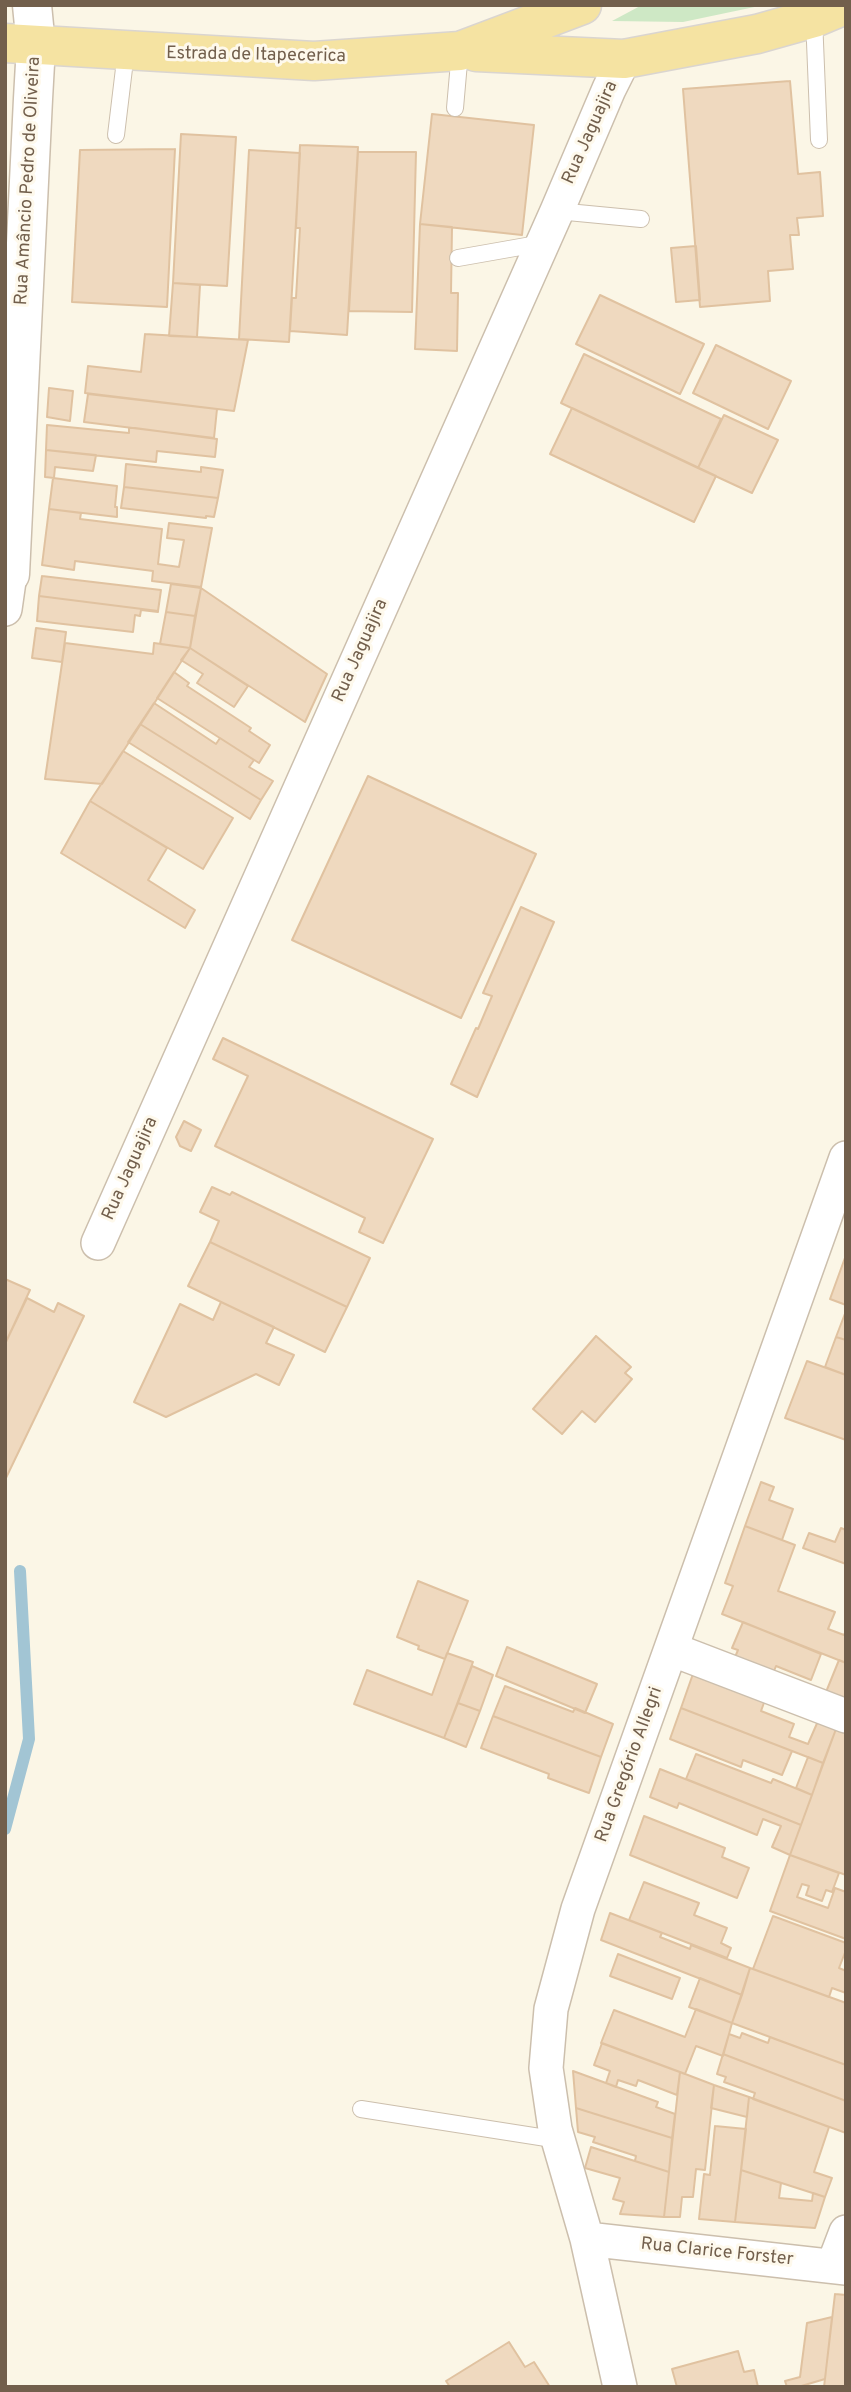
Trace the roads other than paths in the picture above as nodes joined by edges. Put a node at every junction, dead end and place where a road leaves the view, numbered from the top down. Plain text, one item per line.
1 (32, 5) edge
2 (582, 5) edge
3 (830, 12) edge
4 (20, 45) edge
5 (460, 51) junction
6 (126, 52) junction
7 (624, 59) junction
8 (454, 108) dead end
9 (116, 135) dead end
10 (819, 140) dead end
11 (557, 211) junction
12 (641, 219) dead end
13 (16, 242) edge
14 (543, 243) junction
15 (458, 258) dead end
16 (7, 586) edge
17 (846, 1158) edge
18 (98, 1243) dead end
19 (671, 1649) junction
20 (846, 1716) edge
21 (361, 2109) dead end
22 (559, 2140) junction
23 (846, 2232) edge
24 (587, 2239) junction
25 (839, 2267) edge
26 (620, 2387) edge

1 - 4 street, Rua Amâncio Pedro de Oliveira
2 - 5 main road, Estrada de Itapecerica
3 - 7 main road
3 - 10 lane
4 - 6 main road, Estrada de Itapecerica
4 - 13 street, Rua Amâncio Pedro de Oliveira
5 - 6 main road, Estrada de Itapecerica
5 - 7 main road
5 - 8 lane
6 - 9 lane
7 - 11 street, Rua Jaguajira
11 - 12 lane
11 - 14 street, Rua Jaguajira
13 - 16 street, Rua Amâncio Pedro de Oliveira
14 - 15 lane
14 - 18 street, Rua Jaguajira
17 - 19 street, Rua Gregório Allegri
19 - 20 street
19 - 22 street, Rua Gregório Allegri
21 - 22 lane
22 - 24 street, Rua Gregório Allegri
23 - 25 street
24 - 25 street, Rua Clarice Forster
24 - 26 street, Rua Gregório Allegri

